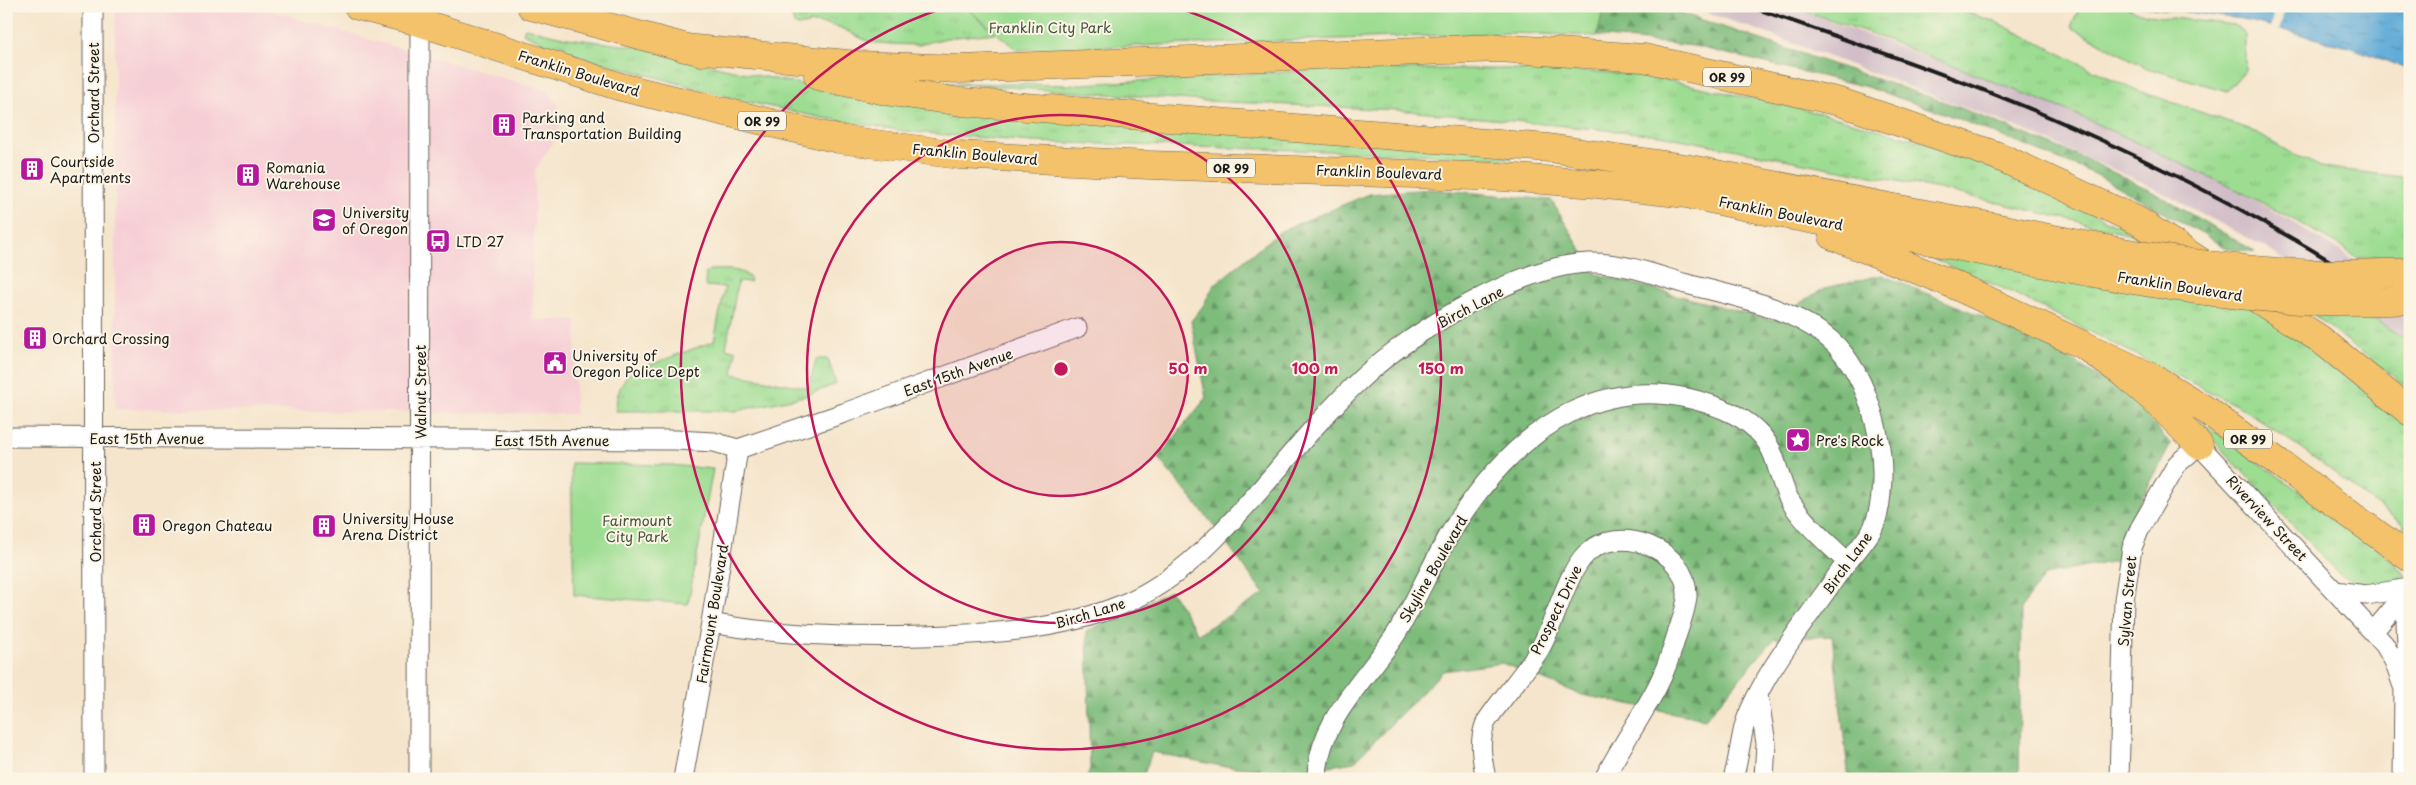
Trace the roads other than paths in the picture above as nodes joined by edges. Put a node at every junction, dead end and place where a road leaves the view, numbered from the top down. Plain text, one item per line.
1 (93, 6) edge
2 (358, 6) edge
3 (531, 6) edge
4 (420, 14) edge
5 (685, 48) junction
6 (1771, 212) junction
7 (1934, 228) junction
8 (2410, 272) edge
9 (2410, 300) edge
10 (1077, 328) dead end
11 (2083, 345) junction
12 (2410, 412) edge
13 (6, 437) edge
14 (95, 438) junction
15 (420, 439) junction
16 (2199, 445) junction
17 (738, 449) junction
18 (2406, 554) edge
19 (1847, 562) junction
20 (2410, 589) edge
21 (2335, 591) junction
22 (711, 623) junction
23 (2374, 631) junction
24 (2404, 689) junction
25 (1758, 695) junction
26 (94, 779) edge
27 (419, 779) edge
28 (684, 779) edge
29 (1318, 779) edge
30 (1486, 779) edge
31 (1604, 779) edge
32 (1733, 779) edge
33 (1764, 779) edge
34 (2119, 779) edge
35 (2403, 779) edge

1 - 14 street, Orchard Street
2 - 4 main road, Franklin Boulevard / OR 99
3 - 5 main road, Franklin Boulevard / OR 99
4 - 6 main road, Franklin Boulevard / OR 99
4 - 15 street, Walnut Street
5 - 7 main road, Franklin Boulevard
5 - 12 main road, OR 99
6 - 7 main road, Franklin Boulevard
6 - 11 main road, OR 99
7 - 8 main road, Franklin Boulevard, bridge
7 - 9 main road, Franklin Boulevard, bridge
10 - 17 street, East 15th Avenue
11 - 16 main road
11 - 18 main road, OR 99
13 - 14 street, East 15th Avenue
14 - 15 street, East 15th Avenue
14 - 26 street, Orchard Street
15 - 17 street, East 15th Avenue
15 - 27 street, Walnut Street
16 - 21 street, Riverview Street
16 - 34 street, Sylvan Street
17 - 22 street, Fairmount Boulevard
19 - 22 street, Birch Lane
19 - 25 street, Birch Lane
19 - 29 street, Skyline Boulevard
20 - 21 street
20 - 23 street
20 - 24 street, Riverview Street
21 - 23 street, Riverview Street
22 - 28 street, Fairmount Boulevard
23 - 24 street, Riverview Street
24 - 35 street, Riverview Street
25 - 32 street, Birch Lane
25 - 33 street
30 - 31 street, Prospect Drive

